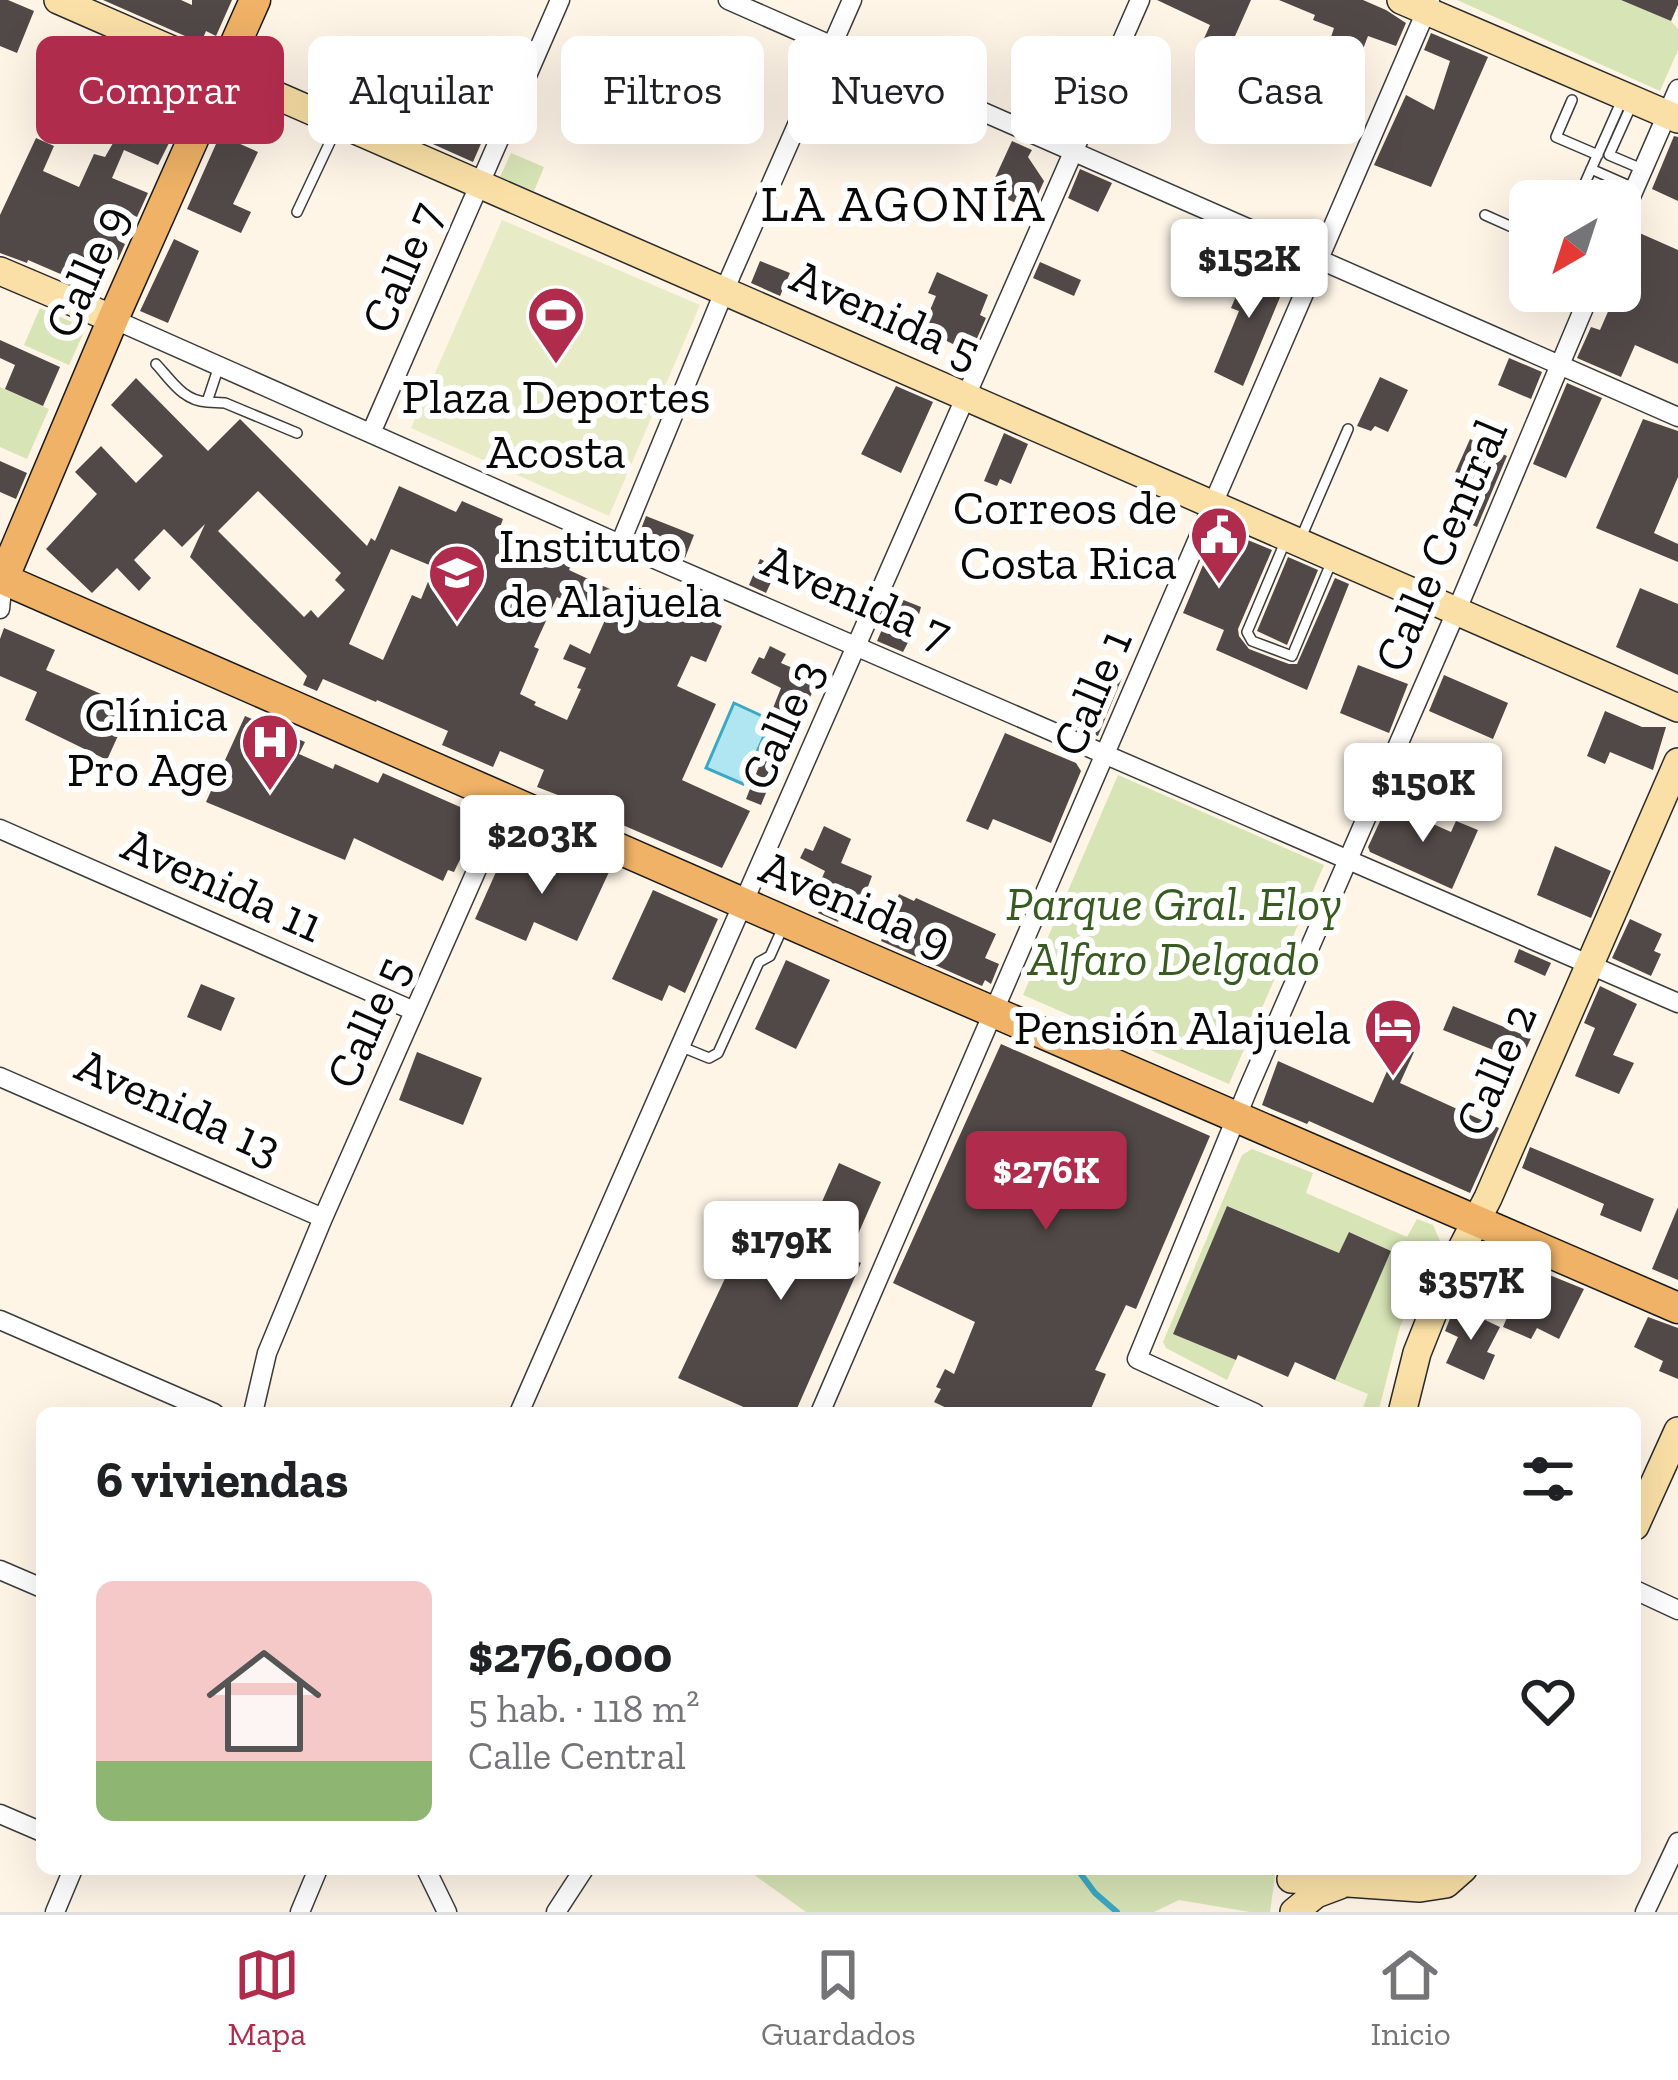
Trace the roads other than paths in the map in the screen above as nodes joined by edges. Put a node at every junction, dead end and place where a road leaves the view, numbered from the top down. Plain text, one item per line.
1 (58, 0) edge
2 (255, 0) edge
3 (560, 0) edge
4 (728, 0) edge
5 (852, 0) edge
6 (1140, 0) edge
7 (1420, 4) edge
8 (140, 36) edge
9 (239, 36) edge
10 (809, 36) edge
11 (836, 36) edge
12 (1629, 97) junction
13 (1572, 100) dead end
14 (1674, 108) edge
15 (987, 113) edge
16 (191, 144) edge
17 (329, 144) edge
18 (389, 144) edge
19 (789, 144) edge
20 (1075, 151) junction
21 (1598, 155) junction
22 (1592, 170) junction
23 (1639, 179) junction
24 (1587, 180) edge
25 (479, 184) junction
26 (297, 212) dead end
27 (1485, 215) dead end
28 (1509, 226) edge
29 (1318, 259) junction
30 (0, 271) edge
31 (724, 292) junction
32 (1582, 312) edge
33 (113, 319) junction
34 (156, 364) dead end
35 (219, 366) junction
36 (1558, 366) junction
37 (967, 398) junction
38 (207, 402) junction
39 (1678, 417) edge
40 (1348, 429) dead end
41 (297, 433) dead end
42 (371, 434) junction
43 (1213, 506) junction
44 (620, 544) junction
45 (1288, 545) junction
46 (1329, 567) junction
47 (1, 587) edge
48 (1456, 612) junction
49 (858, 646) junction
50 (1678, 708) edge
51 (1107, 754) junction
52 (1678, 762) edge
53 (508, 799) junction
54 (0, 829) edge
55 (1348, 859) junction
56 (745, 904) junction
57 (785, 922) junction
58 (1590, 964) junction
59 (1678, 1003) edge
60 (415, 1011) junction
61 (995, 1012) junction
62 (682, 1047) junction
63 (0, 1077) edge
64 (1237, 1118) junction
65 (322, 1218) junction
66 (1477, 1221) junction
67 (1678, 1308) edge
68 (0, 1321) edge
69 (200, 1407) edge
70 (254, 1407) edge
71 (522, 1407) edge
72 (823, 1407) edge
73 (1242, 1407) edge
74 (1404, 1407) edge
75 (1678, 1431) edge
76 (1641, 1513) edge
77 (0, 1570) edge
78 (36, 1585) edge
79 (1641, 1594) edge
80 (1678, 1610) edge
81 (0, 1814) edge
82 (36, 1829) edge
83 (1678, 1842) edge
84 (70, 1875) edge
85 (315, 1875) edge
86 (429, 1875) edge
87 (580, 1875) edge
88 (1292, 1875) edge
89 (1300, 1875) edge
90 (1337, 1875) edge
91 (1454, 1876) edge
92 (1356, 1882) junction
93 (55, 1912) edge
94 (300, 1912) edge
95 (447, 1912) edge
96 (556, 1912) edge
97 (1292, 1912) edge
98 (1645, 1912) edge

1 - 8 street, Avenida 5
2 - 9 main road, Calle 9
3 - 25 street, Calle 7
4 - 10 street
5 - 11 street
6 - 20 street, Calle 3
7 - 12 street
7 - 29 street, Calle 1
12 - 14 street
12 - 21 lane
12 - 23 lane
13 - 21 lane
14 - 23 street
15 - 20 street
16 - 33 main road, Calle 9
17 - 26 lane
18 - 25 street, Avenida 5
19 - 31 street
20 - 29 street
20 - 37 street, Calle 3
21 - 22 lane
22 - 23 lane
22 - 24 lane
25 - 31 street, Avenida 5
25 - 42 street, Calle 7
27 - 28 lane
29 - 36 street
29 - 43 street, Calle 1
30 - 33 street, Avenida 7
31 - 37 street, Avenida 5
31 - 44 street
32 - 36 street, Calle Central
33 - 35 street, Avenida 7
33 - 47 main road, Calle 9
34 - 38 lane
35 - 38 lane
35 - 42 street, Avenida 7
36 - 39 street
36 - 48 street, Calle Central
37 - 43 street, Avenida 5
37 - 49 street, Calle 3
38 - 41 lane
40 - 45 lane
42 - 44 street, Avenida 7
43 - 45 street, Avenida 5
43 - 51 street, Calle 1
44 - 49 street, Avenida 7
45 - 46 street, Avenida 5
45 - 46 lane
46 - 48 street, Avenida 5
47 - 53 main road, Avenida 9
48 - 50 street, Avenida 5
48 - 55 street, Calle Central
49 - 51 street, Avenida 7
49 - 56 street, Calle 3
51 - 55 street, Avenida 7
51 - 61 street, Calle 1
52 - 58 street, Calle 2
53 - 56 main road, Avenida 9
53 - 60 street, Calle 5
54 - 60 street, Avenida 11
55 - 58 street, Avenida 7
55 - 64 street, Calle Central
56 - 57 main road, Avenida 9
56 - 62 street, Calle 3
57 - 61 main road, Avenida 9
57 - 62 lane
58 - 59 street, Avenida 7
58 - 66 street, Calle 2
60 - 65 street, Calle 5
61 - 64 main road, Avenida 9
61 - 72 street, Calle 1
62 - 71 street, Calle 3
63 - 65 street, Avenida 13
64 - 66 main road, Avenida 9
64 - 73 street, Calle Central
65 - 70 street, Calle 5
66 - 67 main road, Avenida 9
66 - 74 street, Calle 2
68 - 69 street
75 - 76 street
77 - 78 street
79 - 80 street
81 - 82 street
83 - 98 street
84 - 93 street
85 - 94 street
86 - 95 street
87 - 96 street
88 - 97 street
89 - 92 street
90 - 92 street
91 - 92 street
92 - 97 street

